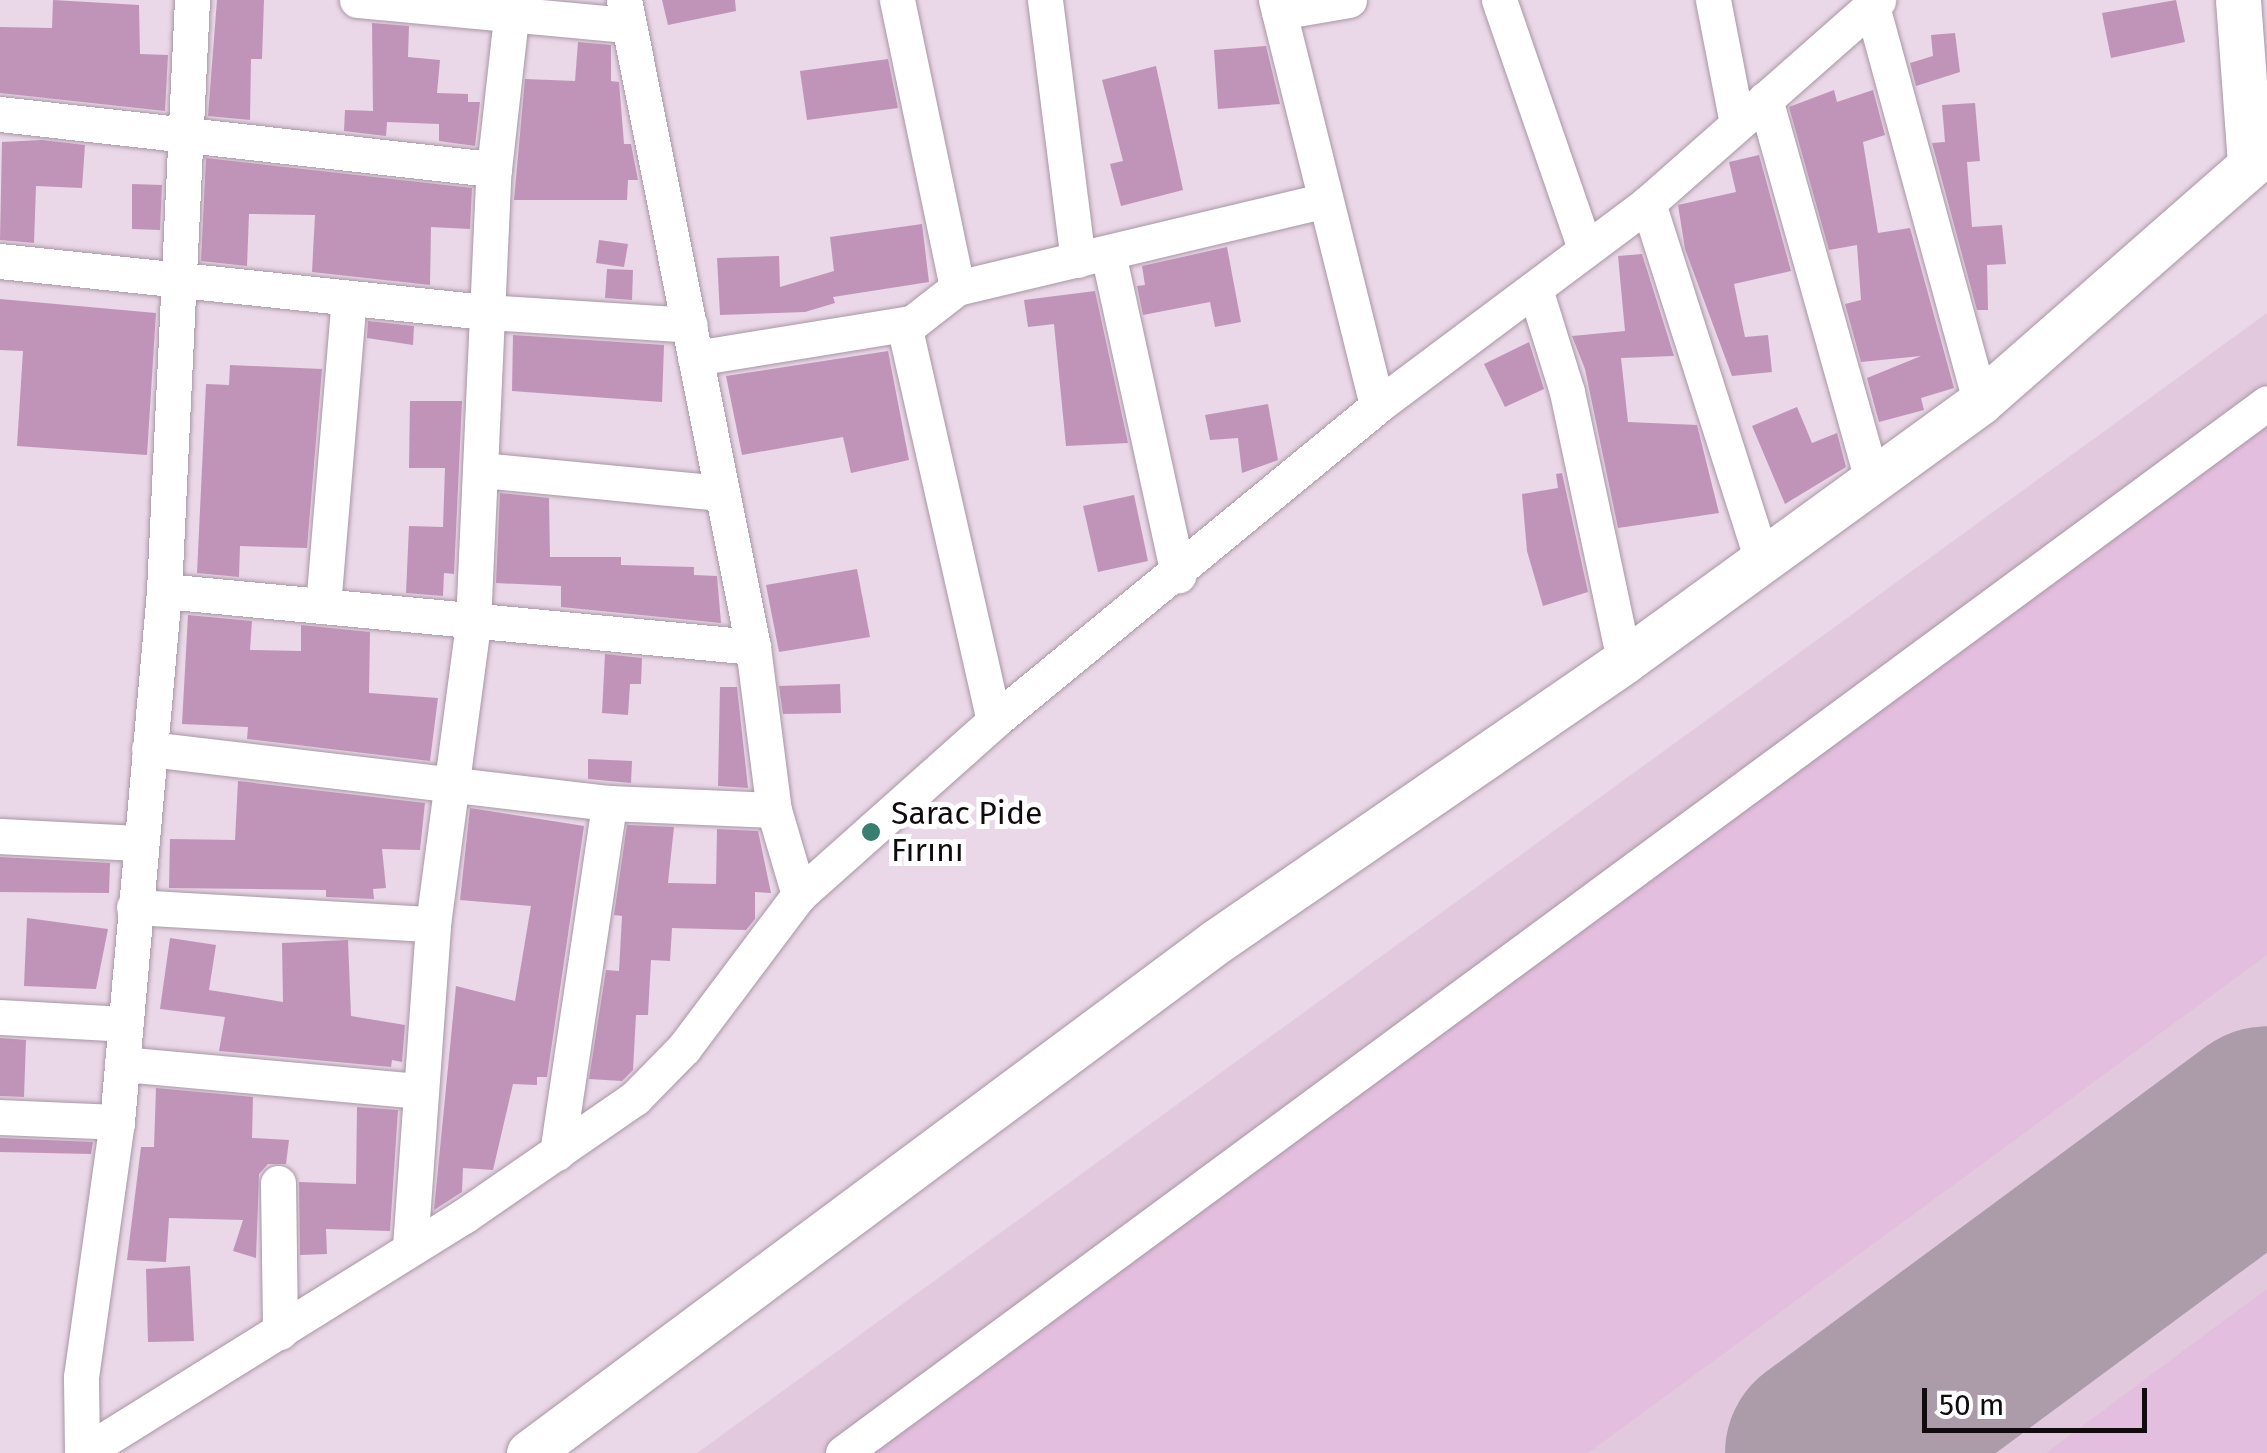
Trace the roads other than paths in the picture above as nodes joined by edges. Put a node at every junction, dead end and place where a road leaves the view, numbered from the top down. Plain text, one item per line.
1 (192, 0) edge
2 (357, 0) edge
3 (897, 0) edge
4 (1045, 0) edge
5 (1349, 0) edge
6 (1499, 0) edge
7 (1713, 0) edge
8 (2238, 0) edge
9 (1875, 3) edge
10 (1278, 6) edge
11 (512, 9) edge
12 (626, 13) edge
13 (1765, 99) junction
14 (0, 114) edge
15 (1738, 124) junction
16 (186, 134) junction
17 (2258, 158) edge
18 (494, 169) junction
19 (1323, 201) junction
20 (1648, 203) junction
21 (1585, 249) junction
22 (1093, 256) junction
23 (0, 262) edge
24 (174, 282) junction
25 (957, 288) junction
26 (1535, 289) junction
27 (349, 298) junction
28 (486, 312) junction
29 (904, 325) junction
30 (693, 342) junction
31 (1980, 402) junction
32 (2267, 403) edge
33 (1377, 406) junction
34 (482, 470) junction
35 (1871, 477) junction
36 (722, 493) junction
37 (1763, 563) junction
38 (1178, 575) junction
39 (164, 591) junction
40 (323, 606) junction
41 (473, 623) junction
42 (753, 648) junction
43 (1624, 662) junction
44 (994, 721) junction
45 (149, 749) junction
46 (454, 784) junction
47 (609, 802) junction
48 (774, 810) junction
49 (0, 836) edge
50 (140, 843) junction
51 (799, 895) junction
52 (134, 907) junction
53 (433, 924) junction
54 (0, 1017) edge
55 (124, 1024) junction
56 (122, 1064) junction
57 (420, 1091) junction
58 (0, 1117) edge
59 (117, 1122) junction
60 (557, 1152) junction
61 (278, 1182) dead end
62 (410, 1247) junction
63 (280, 1332) junction
64 (83, 1452) edge
65 (528, 1453) edge
66 (843, 1453) edge

1 - 16 street
2 - 11 street
3 - 25 street
4 - 22 street
5 - 10 street
6 - 21 street
7 - 15 street
8 - 17 main road
9 - 13 street
9 - 31 street
10 - 19 street
11 - 12 street
11 - 18 street
12 - 30 street
13 - 15 street
13 - 35 street
14 - 16 street
15 - 20 street
16 - 18 street
16 - 24 street
17 - 31 main road
18 - 28 street
19 - 22 street
19 - 33 street
20 - 21 street
20 - 37 street
21 - 26 street
22 - 25 street
22 - 38 street
23 - 24 street
24 - 27 street
24 - 39 street
25 - 29 street
26 - 33 street
26 - 43 street
27 - 28 street
27 - 40 street
28 - 30 street
28 - 34 street
29 - 30 street
29 - 44 street
30 - 36 street
31 - 35 main road
32 - 66 street
33 - 38 street
34 - 36 street
34 - 41 street
35 - 37 main road
36 - 42 street
37 - 43 main road
38 - 44 street
39 - 40 street
39 - 45 street
40 - 41 street
41 - 42 street
41 - 46 street
42 - 48 street
43 - 65 main road
44 - 51 street
45 - 46 street
45 - 50 street
46 - 47 street
46 - 53 street
47 - 48 street
47 - 60 street
48 - 51 street
49 - 50 street
50 - 52 street
51 - 60 street
52 - 53 street
52 - 55 street
53 - 57 street
54 - 55 street
55 - 56 street
56 - 57 street
56 - 59 street
57 - 62 street
58 - 59 street
59 - 64 street
60 - 62 street
61 - 63 street
62 - 63 street
63 - 64 street

